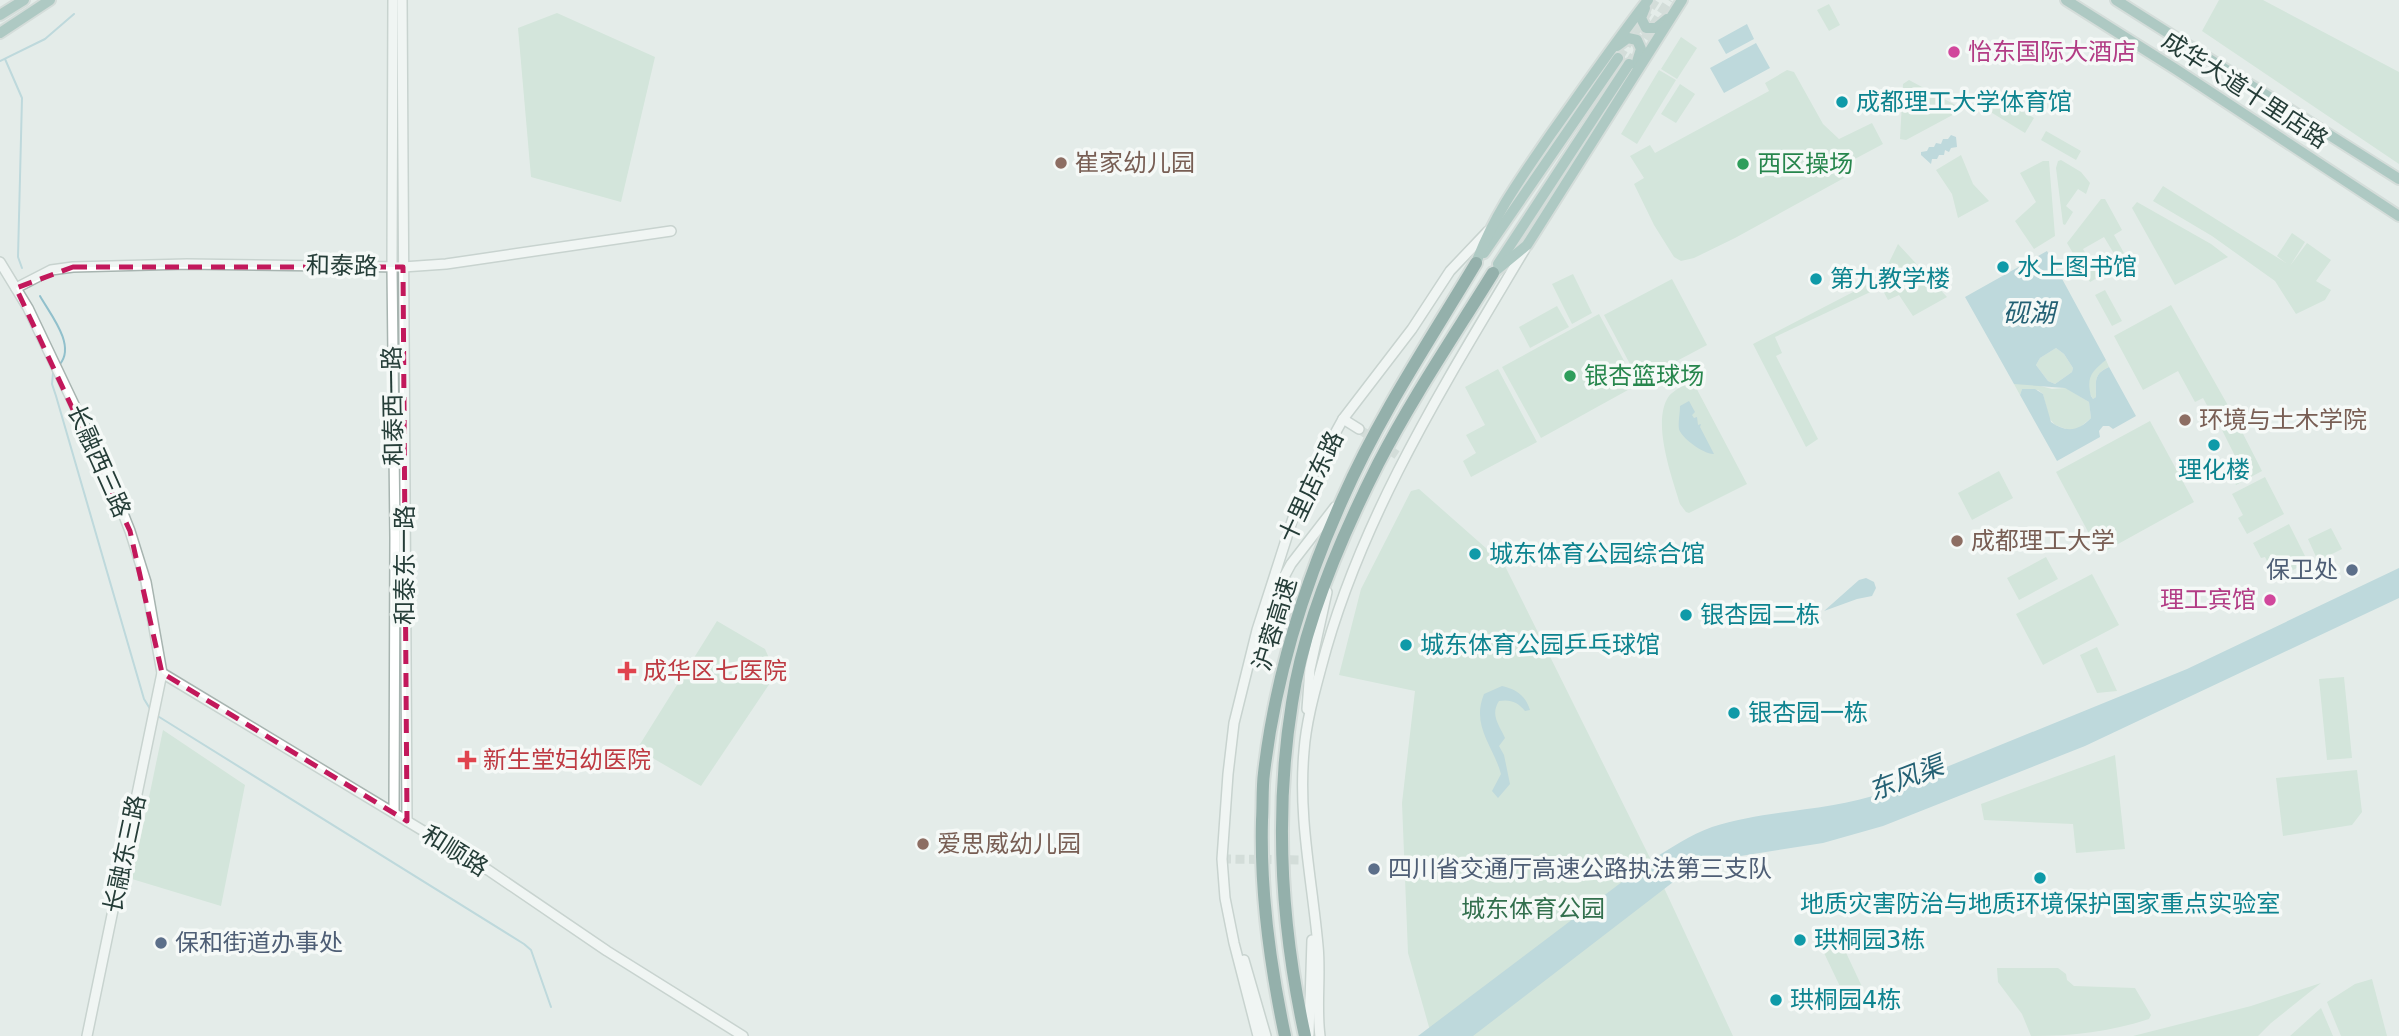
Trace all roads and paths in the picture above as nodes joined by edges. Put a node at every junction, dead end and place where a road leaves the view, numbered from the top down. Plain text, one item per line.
1 (24, 0) edge
2 (50, 0) edge
3 (393, 0) edge
4 (402, 0) edge
5 (1649, 0) edge
6 (2067, 0) edge
7 (2116, 0) edge
8 (1680, 3) edge
9 (0, 15) edge
10 (0, 33) edge
11 (1618, 58) tunnel mouth
12 (1629, 64) tunnel mouth
13 (1598, 66) junction
14 (1627, 87) junction
15 (2399, 179) edge
16 (2399, 216) edge
17 (1489, 229) junction
18 (671, 231) dead end
19 (1527, 245) junction
20 (0, 262) edge
21 (1476, 263) junction
22 (391, 267) junction
23 (403, 267) junction
24 (1493, 273) junction
25 (16, 288) junction
26 (1343, 419) junction
27 (1359, 429) tunnel mouth
28 (1345, 494) junction
29 (1338, 551) junction
30 (1256, 634) junction
31 (162, 673) junction
32 (1304, 749) junction
33 (394, 813) junction
34 (407, 821) junction
35 (1312, 896) junction
36 (1225, 898) junction
37 (87, 1036) edge
38 (743, 1036) edge
39 (1258, 1036) edge
40 (1266, 1036) edge
41 (1285, 1036) edge
42 (1307, 1036) edge
43 (1320, 1036) edge

1 - 9 main road
2 - 10 main road
3 - 22 street, 和泰西一路
4 - 23 street
5 - 8 main road
5 - 13 main road
6 - 16 main road, 成华大道十里店路
7 - 15 main road, 成华大道十里店路
8 - 14 main road
11 - 21 main road
12 - 24 main road
13 - 14 main road
13 - 17 main road
14 - 19 main road
17 - 21 main road
17 - 26 street, 十里店东路
18 - 23 street, 和泰路
19 - 24 main road
19 - 32 street
20 - 25 street, 长融西三路
21 - 28 highway, 沪蓉高速
22 - 23 street, 和泰路
22 - 25 street, 和泰路
22 - 33 street, 和泰西一路
23 - 34 street, 和泰东一路
24 - 29 highway, 沪蓉高速
25 - 31 street, 长融西三路
26 - 27 street
26 - 30 street, 十里店东路
28 - 30 street
28 - 41 highway, 沪蓉高速
29 - 32 street
29 - 42 highway, 沪蓉高速
30 - 36 street, 十里店东路
31 - 33 street, 和顺路
31 - 37 street, 长融东三路
32 - 35 street
33 - 34 street, 和顺路
34 - 38 street, 和顺路
35 - 42 street
35 - 43 street
36 - 39 street, 十里店东路
36 - 40 street

